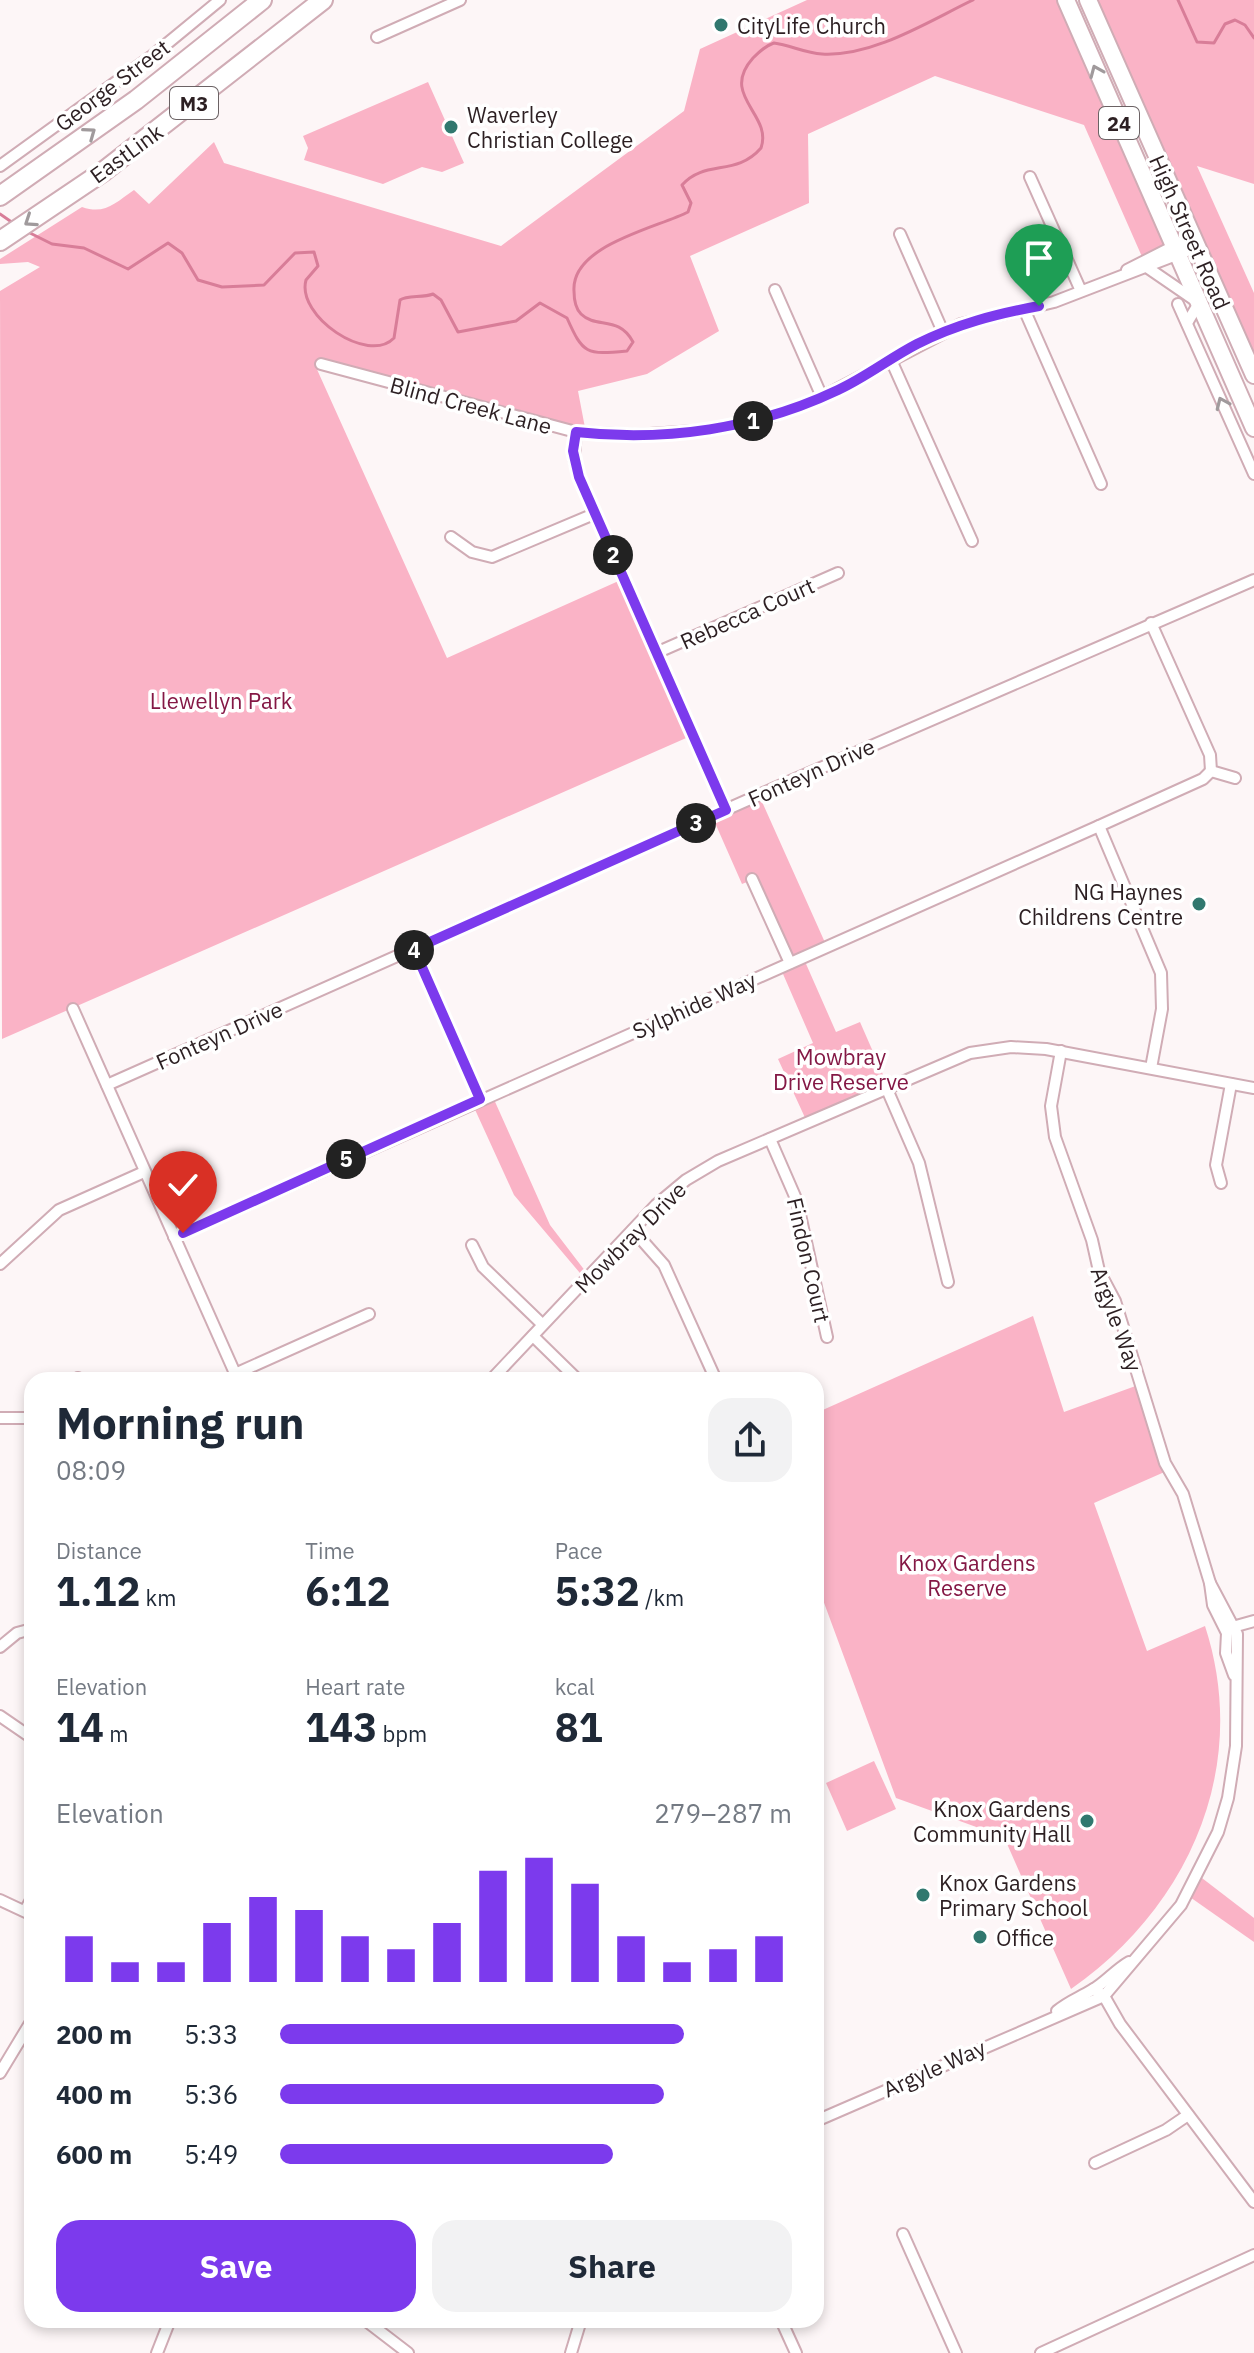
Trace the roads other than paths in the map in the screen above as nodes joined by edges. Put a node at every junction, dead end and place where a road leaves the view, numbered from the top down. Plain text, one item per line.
1 (220, 0) edge
2 (262, 0) edge
3 (323, 0) edge
4 (341, 0) edge
5 (460, 0) edge
6 (1066, 0) edge
7 (1088, 0) edge
8 (377, 37) dead end
9 (251, 59) junction
10 (1, 165) edge
11 (1030, 177) dead end
12 (0, 196) edge
13 (900, 234) dead end
14 (0, 241) edge
15 (1194, 242) junction
16 (1175, 250) junction
17 (1148, 268) junction
18 (1119, 275) junction
19 (775, 290) dead end
20 (1081, 291) junction
21 (1199, 303) junction
22 (1178, 304) dead end
23 (1024, 309) junction
24 (1187, 323) junction
25 (943, 332) junction
26 (891, 360) junction
27 (321, 364) dead end
28 (1254, 375) edge
29 (1247, 395) edge
30 (822, 397) junction
31 (1254, 428) edge
32 (576, 432) junction
33 (1254, 474) edge
34 (1101, 484) dead end
35 (594, 514) junction
36 (451, 537) dead end
37 (972, 541) dead end
38 (838, 573) dead end
39 (1254, 580) edge
40 (1151, 623) junction
41 (656, 653) junction
42 (1211, 771) junction
43 (1235, 778) dead end
44 (726, 810) junction
45 (1099, 826) junction
46 (752, 879) dead end
47 (414, 949) junction
48 (790, 963) junction
49 (73, 1009) dead end
50 (1061, 1051) junction
51 (1151, 1068) junction
52 (1231, 1084) junction
53 (107, 1085) junction
54 (886, 1087) junction
55 (1254, 1088) edge
56 (480, 1099) junction
57 (770, 1139) junction
58 (144, 1172) junction
59 (1221, 1183) dead end
60 (633, 1230) junction
61 (174, 1237) junction
62 (472, 1245) dead end
63 (0, 1264) edge
64 (948, 1282) dead end
65 (369, 1314) dead end
66 (542, 1324) junction
67 (533, 1336) junction
68 (827, 1337) dead end
69 (234, 1372) edge
70 (247, 1372) edge
71 (499, 1372) edge
72 (570, 1372) edge
73 (712, 1372) edge
74 (0, 1418) edge
75 (24, 1418) edge
76 (1254, 1623) edge
77 (24, 1631) edge
78 (1231, 1631) junction
79 (0, 1647) edge
80 (0, 1716) edge
81 (24, 1732) edge
82 (0, 1900) edge
83 (24, 1910) edge
84 (1098, 1995) junction
85 (24, 2033) edge
86 (0, 2073) edge
87 (1188, 2115) junction
88 (824, 2117) edge
89 (1095, 2163) dead end
90 (1254, 2202) edge
91 (903, 2234) dead end
92 (1254, 2255) edge
93 (167, 2328) edge
94 (375, 2328) edge
95 (579, 2328) edge
96 (785, 2328) edge
97 (157, 2353) edge
98 (408, 2353) edge
99 (571, 2353) edge
100 (796, 2353) edge
101 (956, 2353) edge
102 (1041, 2353) edge

1 - 10 street, George Street
12 -> 2 highway, EastLink / M3
3 - 9 highway, EastLink / M3
4 - 9 highway
5 - 8 street
16 -> 6 main road, High Street Road / 24
7 - 15 main road, High Street Road / 24
9 -> 14 highway, EastLink / M3
11 - 20 street
13 - 25 street
15 - 16 street, Blind Creek Lane
15 - 28 main road, High Street Road / 24
16 - 17 street, Blind Creek Lane
16 - 18 street, Blind Creek Lane
16 - 21 main road, High Street Road / 24
17 - 18 street, Blind Creek Lane
17 - 21 street
18 - 20 street, Blind Creek Lane
19 - 30 street
20 - 23 street, Blind Creek Lane
21 - 24 street, High Street Road
21 - 29 main road, High Street Road / 24
22 - 24 street, High Street Road
23 - 25 street, Blind Creek Lane
23 - 34 street
33 -> 24 street, High Street Road
25 - 26 street, Blind Creek Lane
26 - 30 street, Blind Creek Lane
26 - 37 street
27 - 32 street, Blind Creek Lane
29 - 31 main road, High Street Road / 24
30 - 32 street, Blind Creek Lane
32 - 35 street
35 - 36 street
35 - 41 street
38 - 41 street, Rebecca Court
39 - 40 street, Fonteyn Drive
40 - 42 street
40 - 44 street, Fonteyn Drive
41 - 44 street
42 - 43 street
42 - 45 street, Sylphide Way
44 - 47 street, Fonteyn Drive
45 - 48 street, Sylphide Way
45 - 51 street
46 - 48 street
47 - 53 street, Fonteyn Drive
47 - 56 street
48 - 56 street, Sylphide Way
49 - 53 street
50 - 51 street, Mowbray Drive
50 - 54 street, Mowbray Drive
50 - 78 street, Argyle Way
51 - 52 street, Mowbray Drive
52 - 55 street, Mowbray Drive
52 - 59 street
53 - 58 street
54 - 57 street, Mowbray Drive
54 - 64 street
56 - 61 street, Sylphide Way
57 - 60 street, Mowbray Drive
57 - 68 street, Findon Court
58 - 61 street
58 - 63 street
60 - 66 street, Mowbray Drive
60 - 73 street
61 - 69 street
62 - 66 street
65 - 70 street
66 - 67 street, Mowbray Drive
67 - 71 street, Mowbray Drive
67 - 72 street
74 - 75 street
76 - 78 street
77 - 79 street
78 - 84 street
80 - 81 street
82 - 83 street
84 - 87 street
84 - 88 street, Argyle Way
85 - 86 street
87 - 89 street
87 - 90 street
91 - 101 street
92 - 102 street
93 - 97 street
94 - 98 street
95 - 99 street
96 - 100 street

